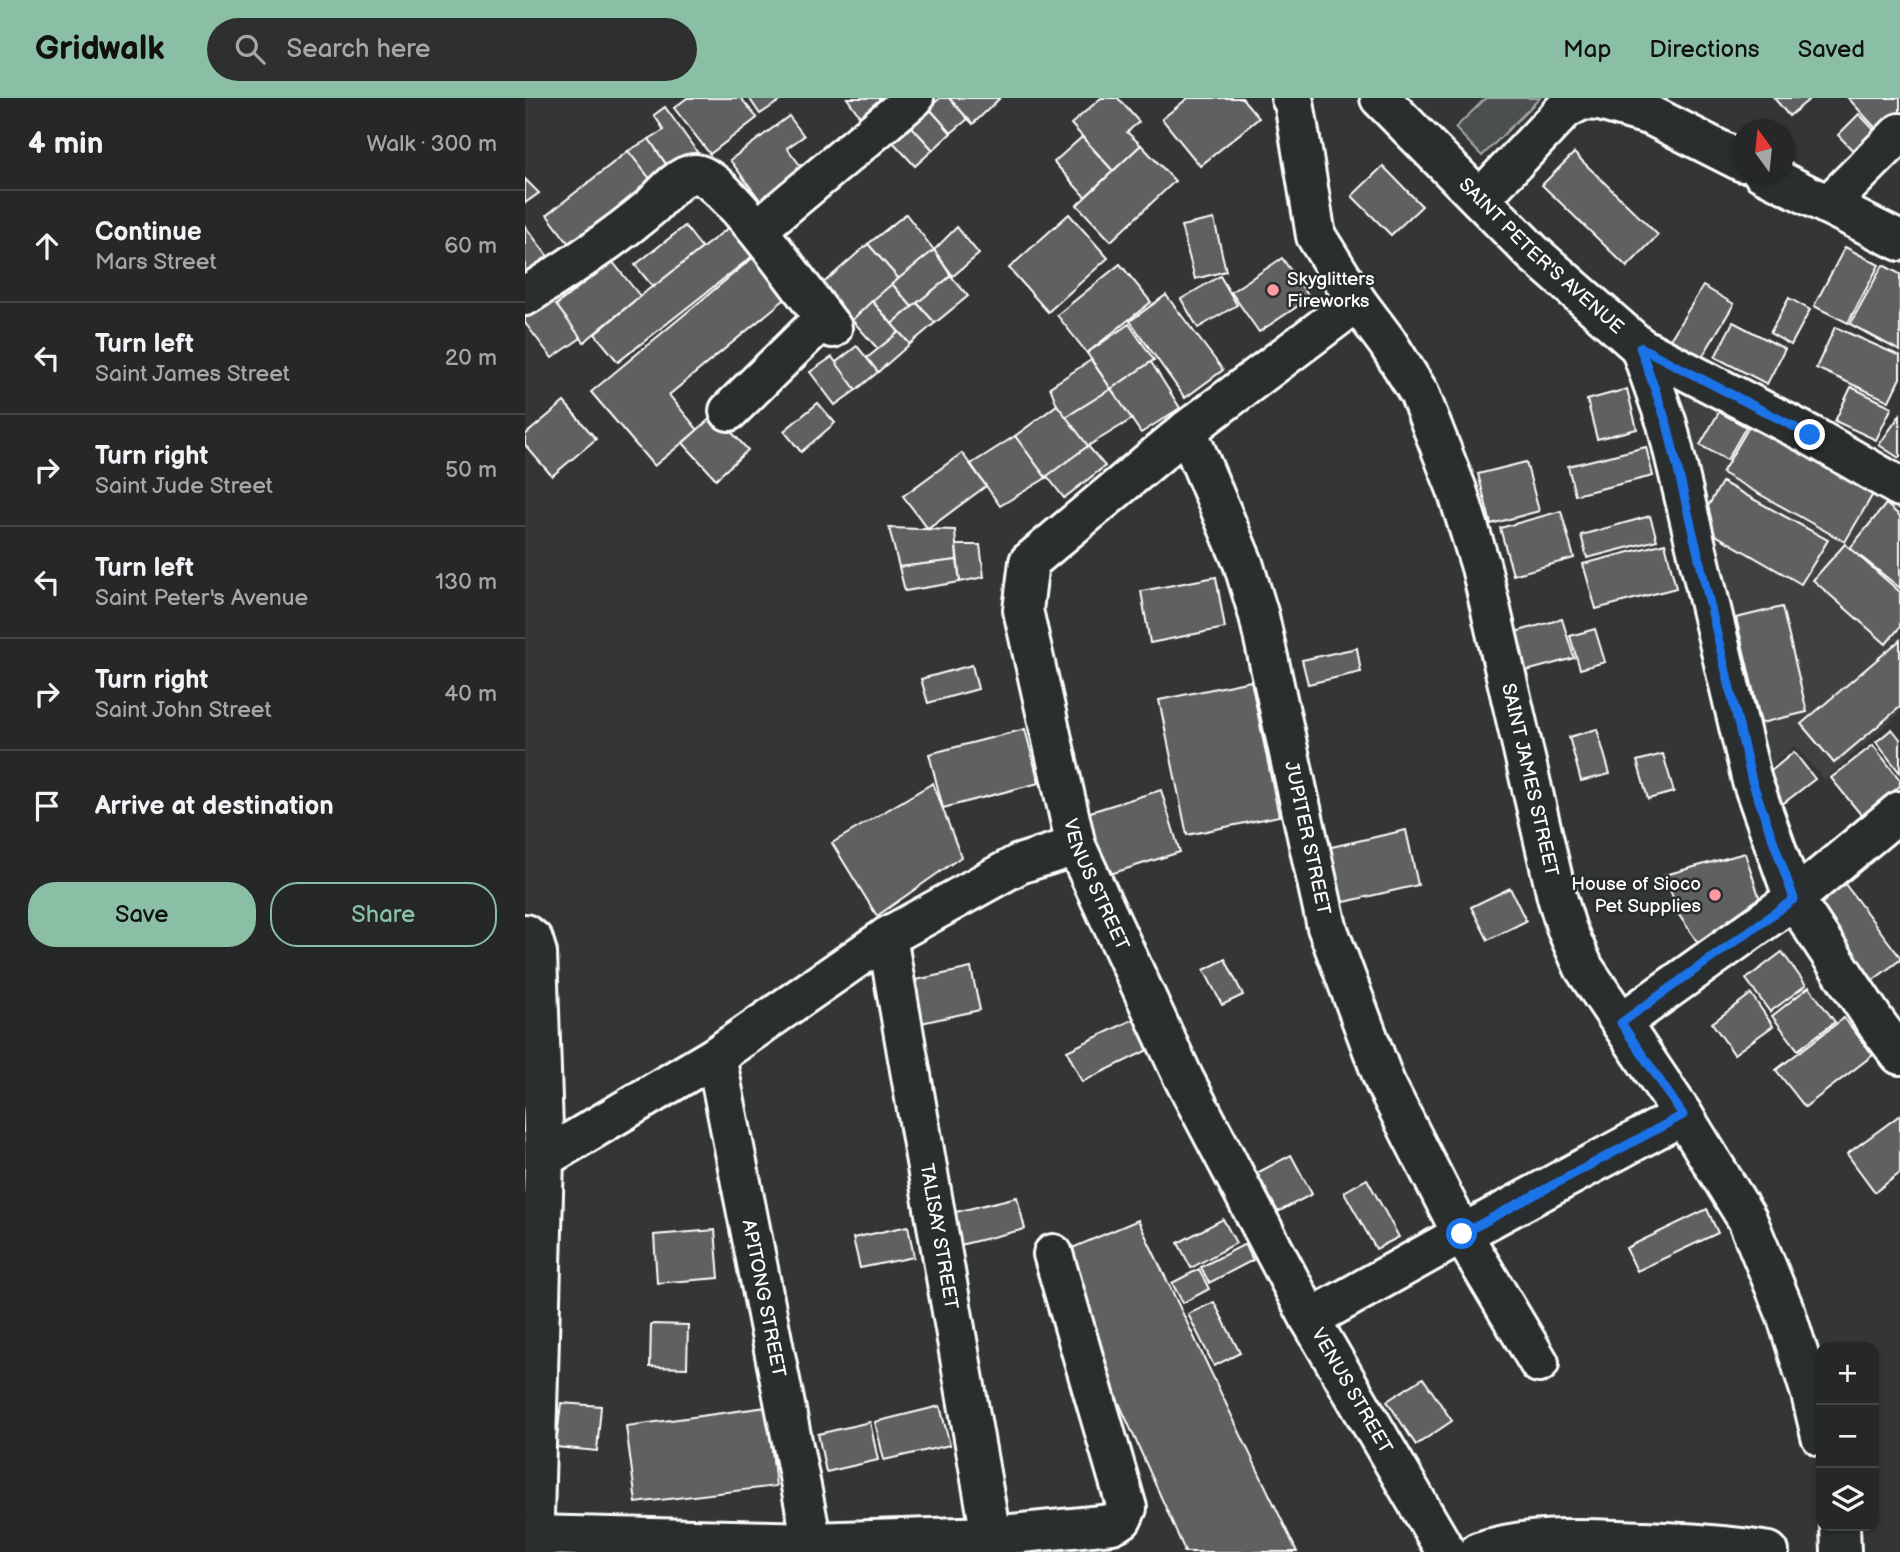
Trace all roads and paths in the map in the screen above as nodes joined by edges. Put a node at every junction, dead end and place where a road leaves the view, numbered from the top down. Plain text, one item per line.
1 (914, 98) edge
2 (1380, 98) edge
3 (1296, 99) edge
4 (1661, 107) edge
5 (1900, 133) edge
6 (1732, 155) edge
7 (1782, 182) edge
8 (1480, 199) junction
9 (1828, 205) junction
10 (758, 229) junction
11 (1900, 242) edge
12 (525, 296) edge
13 (1357, 302) junction
14 (1640, 347) junction
15 (729, 411) dead end
16 (1187, 430) junction
17 (1900, 487) edge
18 (1900, 811) edge
19 (1076, 846) junction
20 (1794, 899) junction
21 (887, 937) junction
22 (531, 943) edge
23 (1621, 1023) junction
24 (1900, 1055) edge
25 (716, 1056) junction
26 (1683, 1115) junction
27 (544, 1158) junction
28 (1462, 1234) junction
29 (1053, 1254) dead end
30 (1310, 1319) junction
31 (1539, 1363) dead end
32 (1816, 1415) edge
33 (1840, 1531) edge
34 (991, 1536) junction
35 (812, 1542) junction
36 (533, 1543) edge
37 (1446, 1552) edge
38 (1478, 1552) edge
39 (1769, 1552) edge
40 (1841, 1552) edge

1 - 10 street
2 - 8 street, SAINT PETER'S AVENUE
3 - 13 street, SAINT JAMES STREET
4 - 6 street
4 - 8 street
5 - 9 street
7 - 9 street
8 - 14 street, SAINT PETER'S AVENUE
9 - 11 street
10 - 12 street
10 - 15 street
13 - 16 street, VENUS STREET
13 - 23 street, SAINT JAMES STREET
14 - 17 street
14 - 20 street, SAINT PETER'S AVENUE
16 - 19 street, VENUS STREET
16 - 28 street, JUPITER STREET
18 - 20 street
19 - 21 street
19 - 30 street, VENUS STREET
20 - 23 street
20 - 24 street, SAINT PETER'S AVENUE
21 - 25 street
21 - 34 street, TALISAY STREET
22 - 27 street
23 - 26 street, SAINT JAMES STREET
25 - 27 street
25 - 35 street, APITONG STREET
26 - 28 street
26 - 32 street, SAINT JAMES STREET
27 - 36 street
28 - 30 street
28 - 31 street, JUPITER STREET
29 - 34 street
30 - 37 street, VENUS STREET
33 - 40 street
34 - 35 street
35 - 36 street
38 - 39 street

